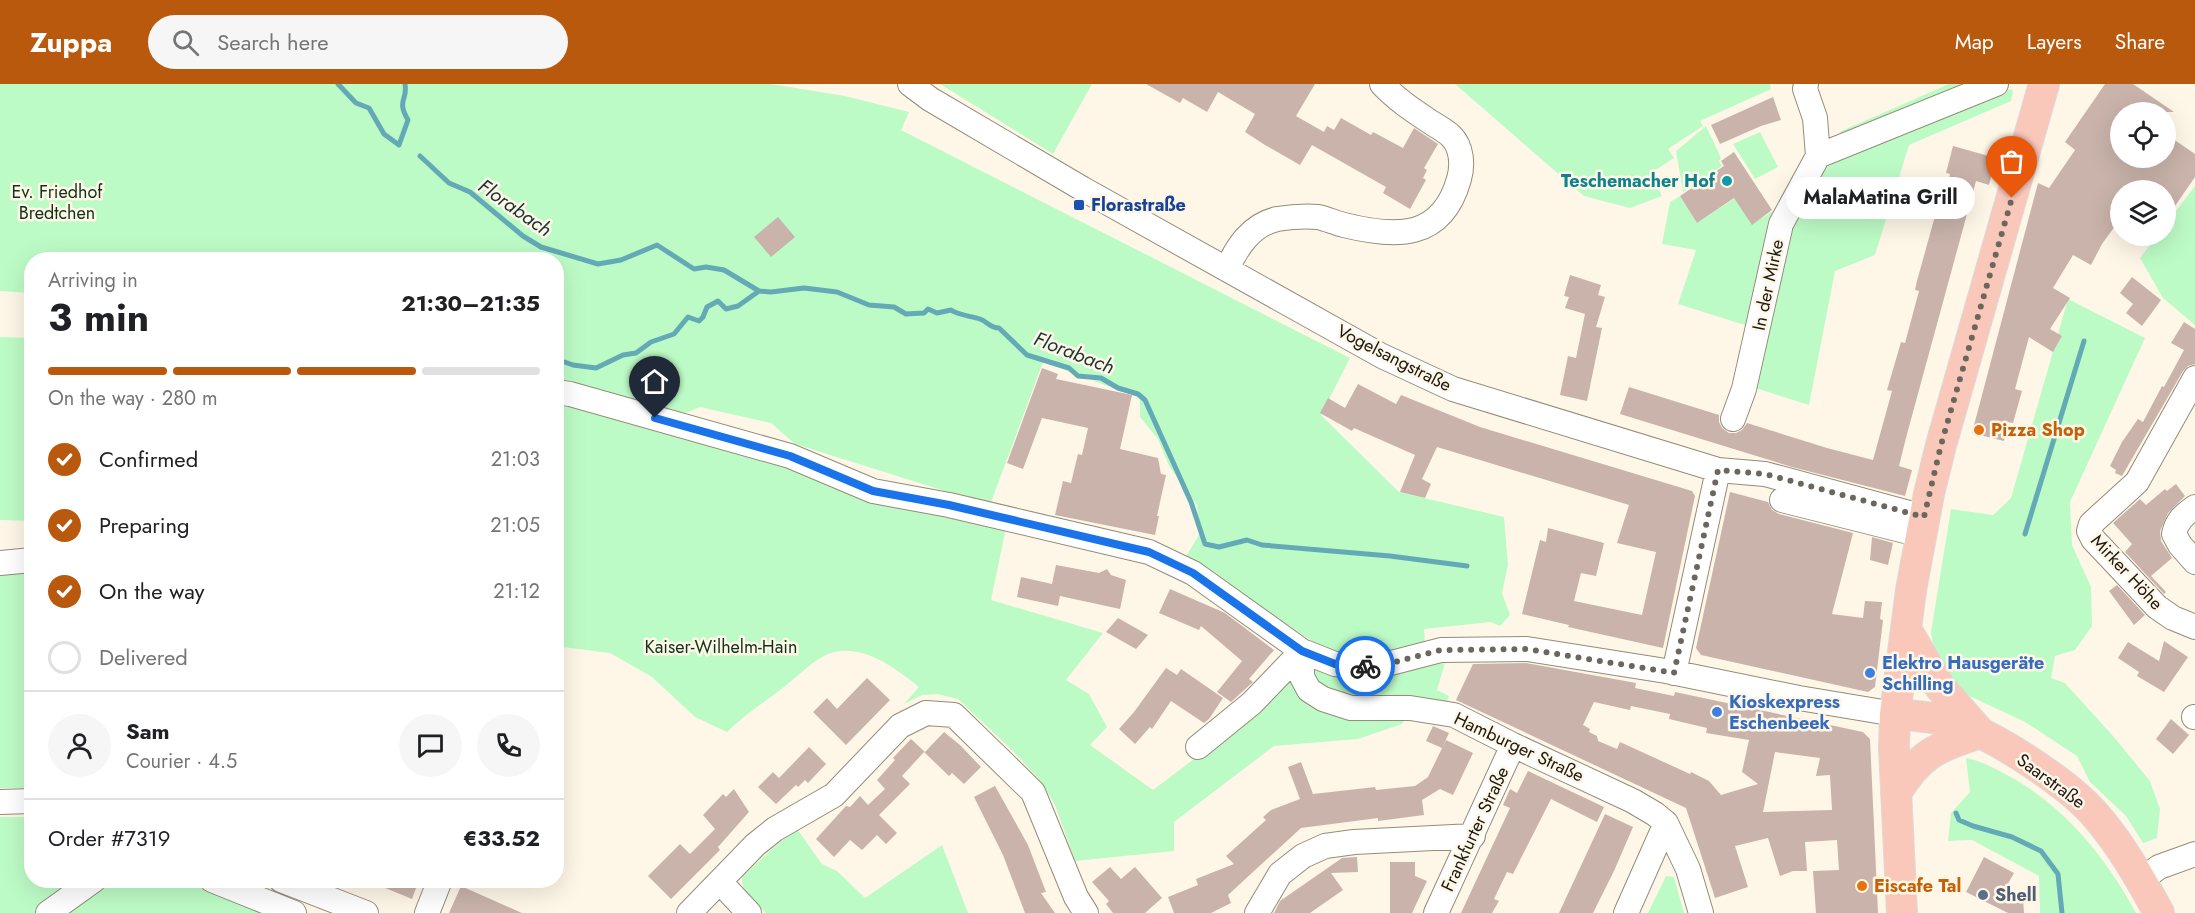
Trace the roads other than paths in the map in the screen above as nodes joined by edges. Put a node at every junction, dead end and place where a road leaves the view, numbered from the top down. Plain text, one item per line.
1 (910, 84) edge
2 (1382, 84) edge
3 (1806, 84) edge
4 (1996, 84) edge
5 (2044, 84) edge
6 (1818, 156) junction
7 (1227, 269) junction
8 (2195, 378) edge
9 (564, 393) edge
10 (1733, 419) dead end
11 (1718, 470) junction
12 (1782, 500) dead end
13 (2195, 507) edge
14 (1923, 526) junction
15 (24, 561) edge
16 (2195, 562) edge
17 (0, 563) edge
18 (2173, 618) junction
19 (2195, 627) edge
20 (1906, 628) junction
21 (2195, 640) edge
22 (1302, 651) junction
23 (1674, 673) junction
24 (1895, 714) junction
25 (1980, 733) junction
26 (1513, 745) junction
27 (1198, 747) dead end
28 (1896, 793) junction
29 (24, 801) edge
30 (0, 802) edge
31 (1666, 823) junction
32 (1473, 836) junction
33 (2195, 854) edge
34 (2141, 880) junction
35 (720, 882) junction
36 (83, 888) edge
37 (231, 888) edge
38 (286, 888) edge
39 (299, 888) edge
40 (437, 888) edge
41 (285, 911) edge
42 (48, 913) edge
43 (366, 913) edge
44 (427, 913) edge
45 (689, 913) edge
46 (749, 913) edge
47 (1086, 913) edge
48 (1257, 913) edge
49 (1436, 913) edge
50 (1626, 913) edge
51 (1701, 913) edge
52 (1902, 913) edge
53 (2158, 913) edge

1 - 7 street, Vogelsangstraße
2 - 7 street
3 - 6 street
4 - 6 street
5 - 14 main road
6 - 10 street, In der Mirke
7 - 11 street, Vogelsangstraße
8 - 18 street, Mirker Höhe
9 - 22 street
11 - 14 street, Vogelsangstraße
11 - 23 street
12 - 14 street
13 - 16 street
14 - 20 main road
15 - 17 street
18 - 19 street, Mirker Höhe
18 - 21 street, Mirker Höhe
20 - 24 main road
20 - 25 main road
22 - 23 street
22 - 26 street, Hamburger Straße
22 - 27 street
23 - 24 street
24 - 25 main road, Saarstraße
24 - 28 main road
25 - 28 main road
25 - 34 main road, Saarstraße
26 - 31 street, Hamburger Straße
26 - 32 street, Frankfurter Straße
28 - 52 main road
29 - 30 street
31 - 50 street
31 - 51 street, Hamburger Straße
32 - 48 street
32 - 49 street, Frankfurter Straße
33 - 34 street
34 - 53 main road, Saarstraße
35 - 45 street
35 - 46 street
35 - 47 street
36 - 42 street
37 - 41 street
38 - 41 street
39 - 43 street
40 - 44 street

